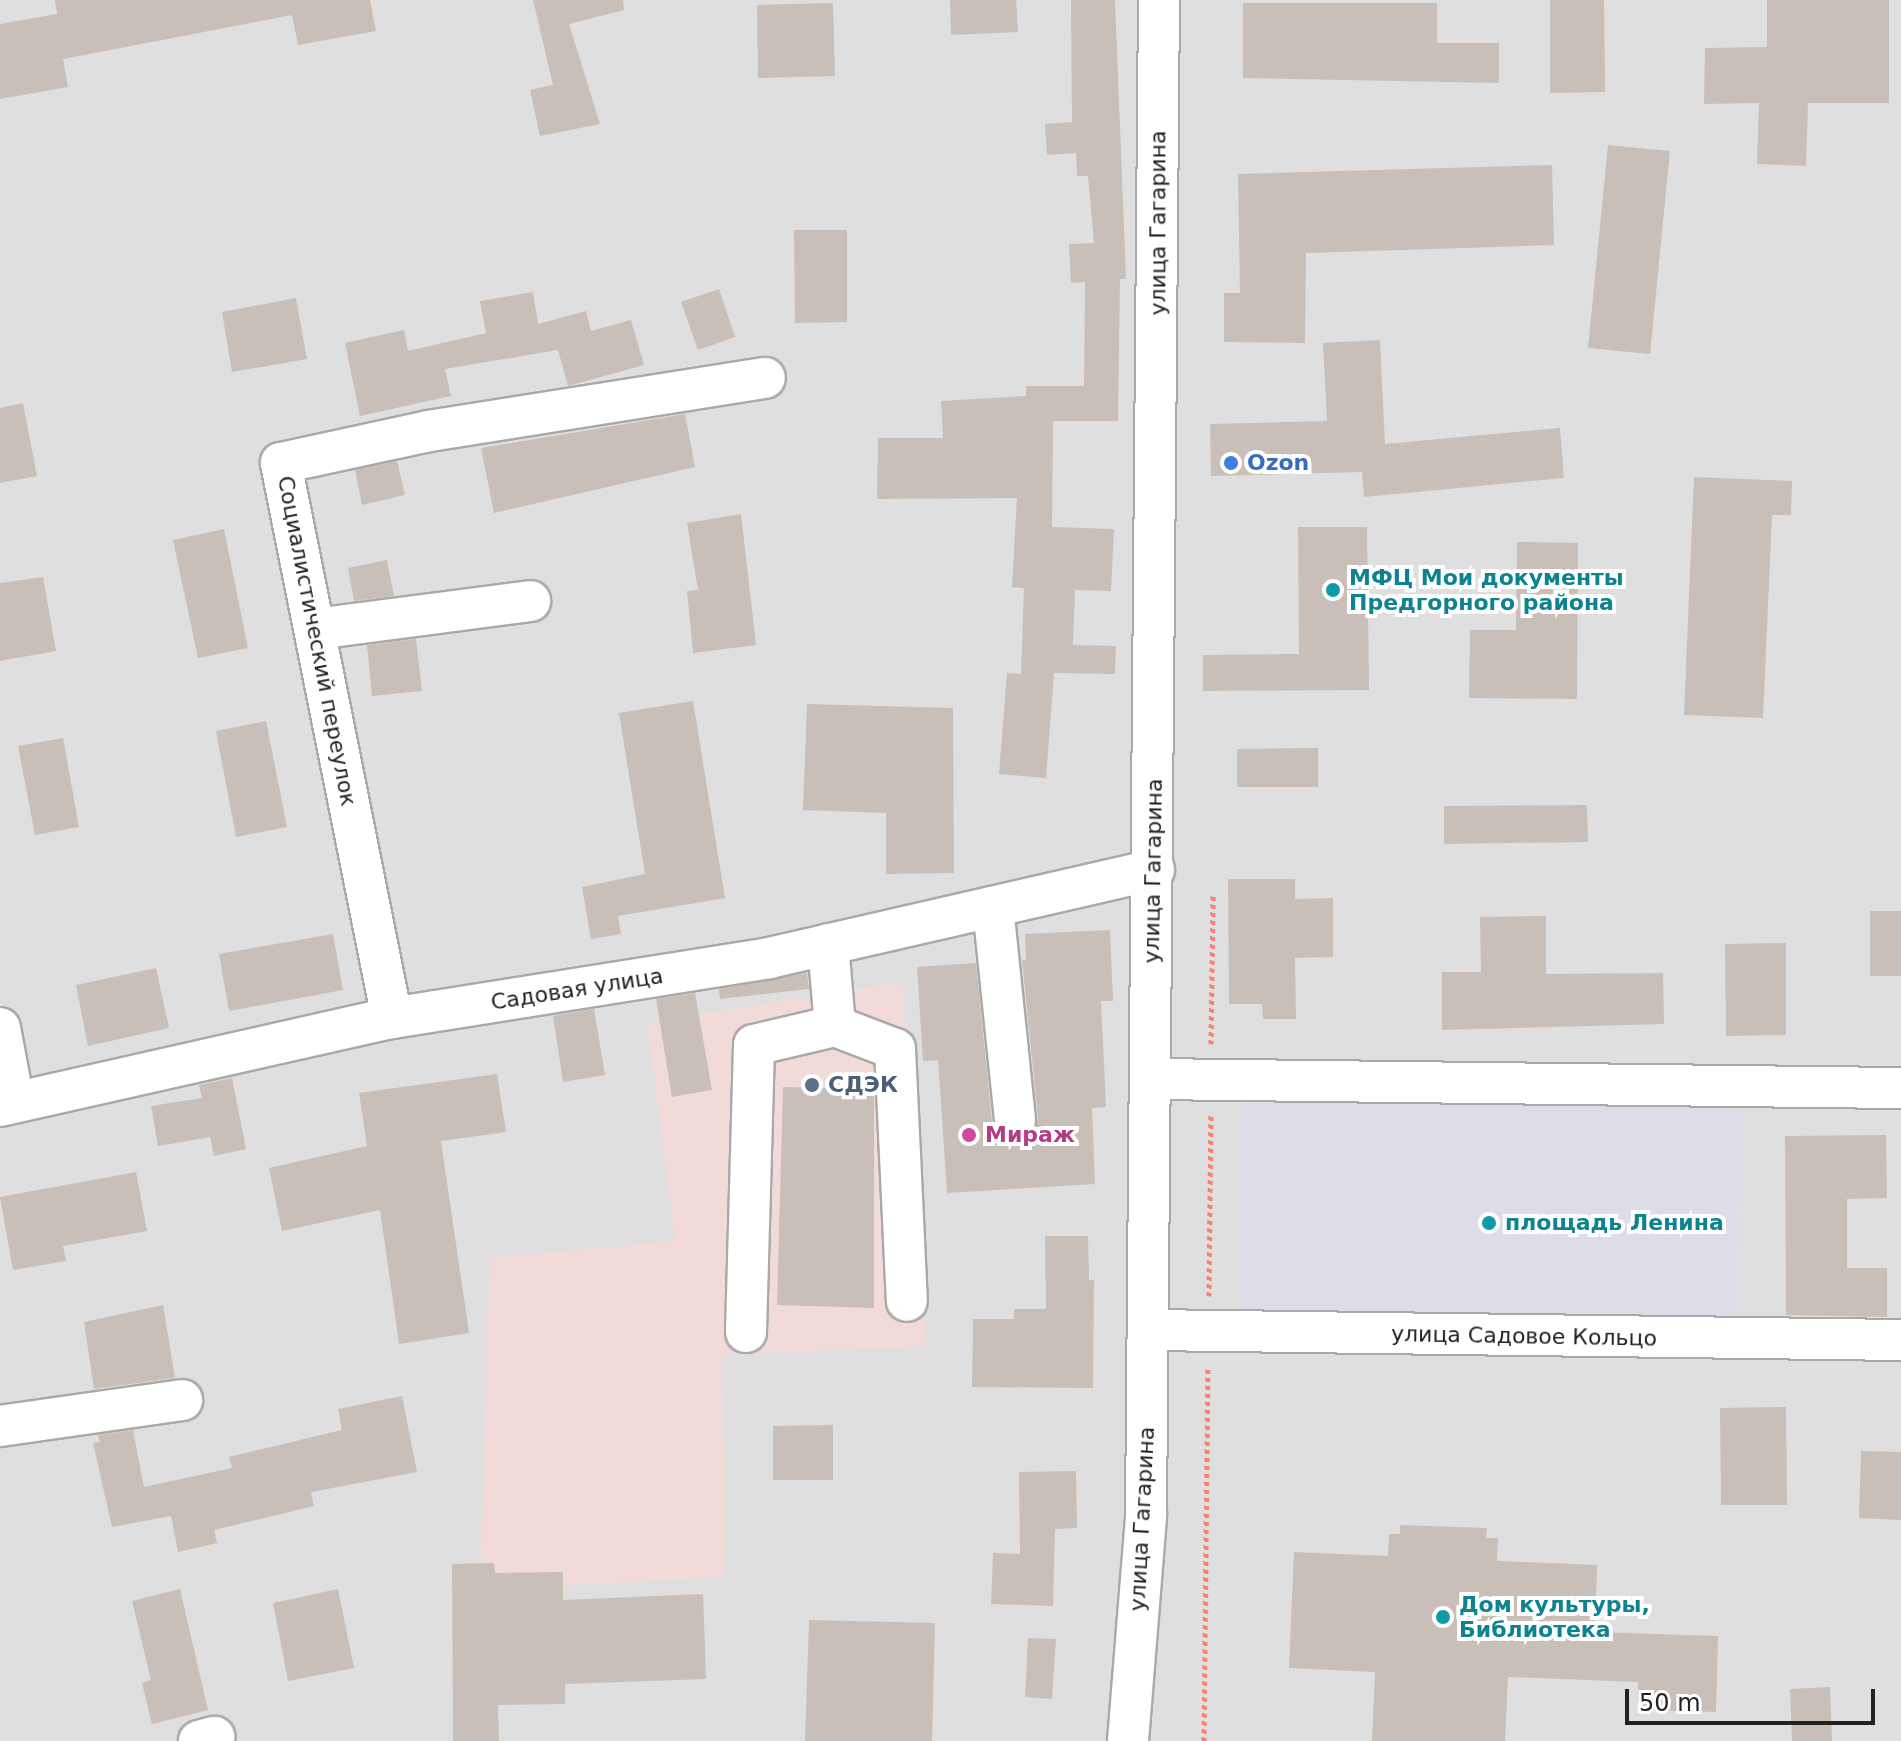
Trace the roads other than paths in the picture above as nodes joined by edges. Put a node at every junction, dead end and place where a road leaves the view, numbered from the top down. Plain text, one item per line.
1 (1159, 0) edge
2 (765, 378) dead end
3 (530, 601) dead end
4 (315, 629) junction
5 (1154, 870) junction
6 (993, 907) junction
7 (828, 944) junction
8 (392, 1018) junction
9 (835, 1026) junction
10 (0, 1028) edge
11 (1151, 1079) junction
12 (1901, 1088) edge
13 (7, 1104) edge
14 (1015, 1120) dead end
15 (907, 1301) dead end
16 (1148, 1330) junction
17 (746, 1332) dead end
18 (1901, 1340) edge
19 (182, 1400) dead end
20 (0, 1426) edge
21 (1128, 1741) edge

1 - 5 street, улица Гагарина
2 - 4 street, Социалистический переулок
3 - 4 street
4 - 8 street, Социалистический переулок
5 - 6 street, Садовая улица
5 - 11 street, улица Гагарина
6 - 7 street, Садовая улица
6 - 14 street
7 - 8 street, Садовая улица
7 - 9 street
8 - 13 street, Садовая улица
9 - 15 street
9 - 17 street
10 - 13 street
11 - 12 street
11 - 16 street, улица Гагарина
16 - 18 street, улица Садовое Кольцо
16 - 21 street, улица Гагарина
19 - 20 street

